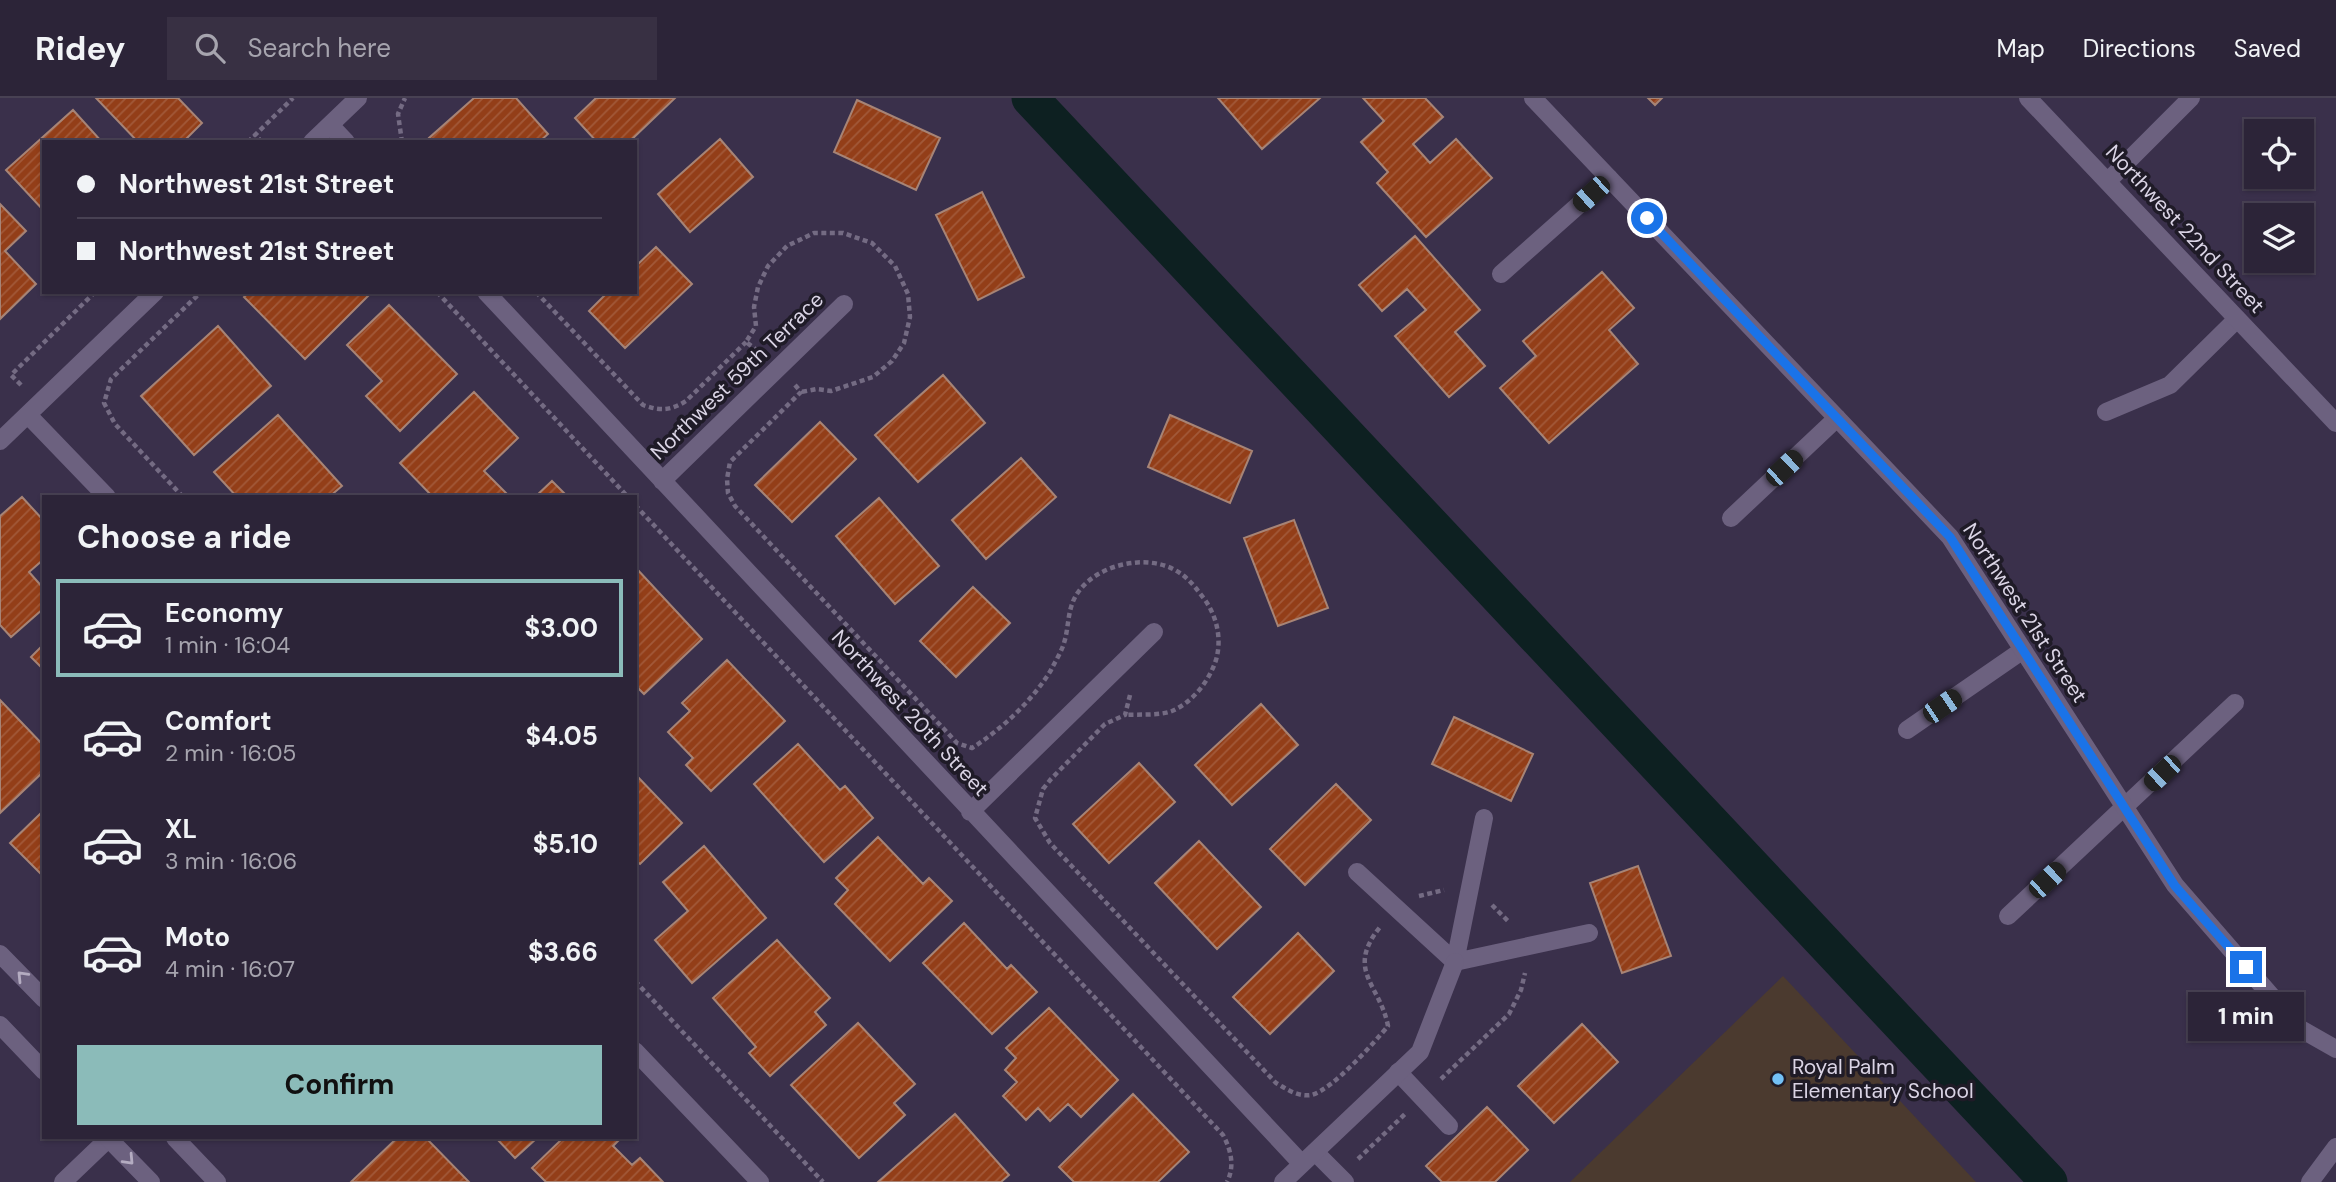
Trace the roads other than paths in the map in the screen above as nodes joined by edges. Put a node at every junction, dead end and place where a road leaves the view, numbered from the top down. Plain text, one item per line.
1 (358, 98) edge
2 (1533, 98) edge
3 (2028, 98) edge
4 (2191, 98) edge
5 (330, 125) junction
6 (314, 140) edge
7 (344, 140) edge
8 (1609, 177) junction
9 (2108, 181) junction
10 (1501, 274) dead end
11 (153, 294) edge
12 (488, 294) edge
13 (844, 304) dead end
14 (2238, 319) junction
15 (33, 409) junction
16 (2106, 412) dead end
17 (1838, 418) junction
18 (2336, 423) edge
19 (0, 440) edge
20 (662, 481) junction
21 (105, 495) edge
22 (1731, 518) dead end
23 (1154, 632) dead end
24 (2023, 650) junction
25 (2235, 703) dead end
26 (1907, 730) dead end
27 (2125, 808) junction
28 (970, 812) junction
29 (1485, 818) dead end
30 (1357, 872) dead end
31 (2008, 916) dead end
32 (1589, 933) dead end
33 (0, 954) edge
34 (1455, 962) junction
35 (42, 997) edge
36 (0, 1025) edge
37 (2336, 1049) edge
38 (637, 1053) edge
39 (42, 1069) edge
40 (1398, 1072) junction
41 (1449, 1126) dead end
42 (108, 1139) edge
43 (110, 1139) edge
44 (176, 1139) edge
45 (2336, 1147) edge
46 (1309, 1158) junction
47 (1343, 1179) edge
48 (63, 1182) edge
49 (150, 1182) edge
50 (217, 1182) edge
51 (760, 1182) edge
52 (1283, 1182) edge
53 (2310, 1182) edge

1 - 5 street
2 - 8 street, Northwest 21st Street
3 - 9 street, Northwest 22nd Street
4 - 9 street
5 - 6 street
5 - 7 street
8 - 10 street
8 - 17 street, Northwest 21st Street
9 - 14 street, Northwest 22nd Street
11 - 15 street
12 - 20 street, Northwest 20th Street
13 - 20 street, Northwest 59th Terrace
14 - 16 street
14 - 18 street, Northwest 22nd Street
15 - 19 street
15 - 21 street
17 - 22 street
17 - 24 street, Northwest 21st Street
20 - 28 street, Northwest 20th Street
23 - 28 street
24 - 26 street
24 - 27 street, Northwest 21st Street
25 - 27 street
27 - 31 street
27 - 37 street, Northwest 21st Street
28 - 46 street, Northwest 20th Street
29 - 34 street
30 - 34 street
32 - 34 street
35 -> 33 street
34 - 40 street
36 - 39 street
38 - 51 street
40 - 41 street
40 - 46 street
42 - 48 street
43 -> 49 street
44 - 50 street
45 - 53 street
46 - 47 street, Northwest 20th Street
46 - 52 street

